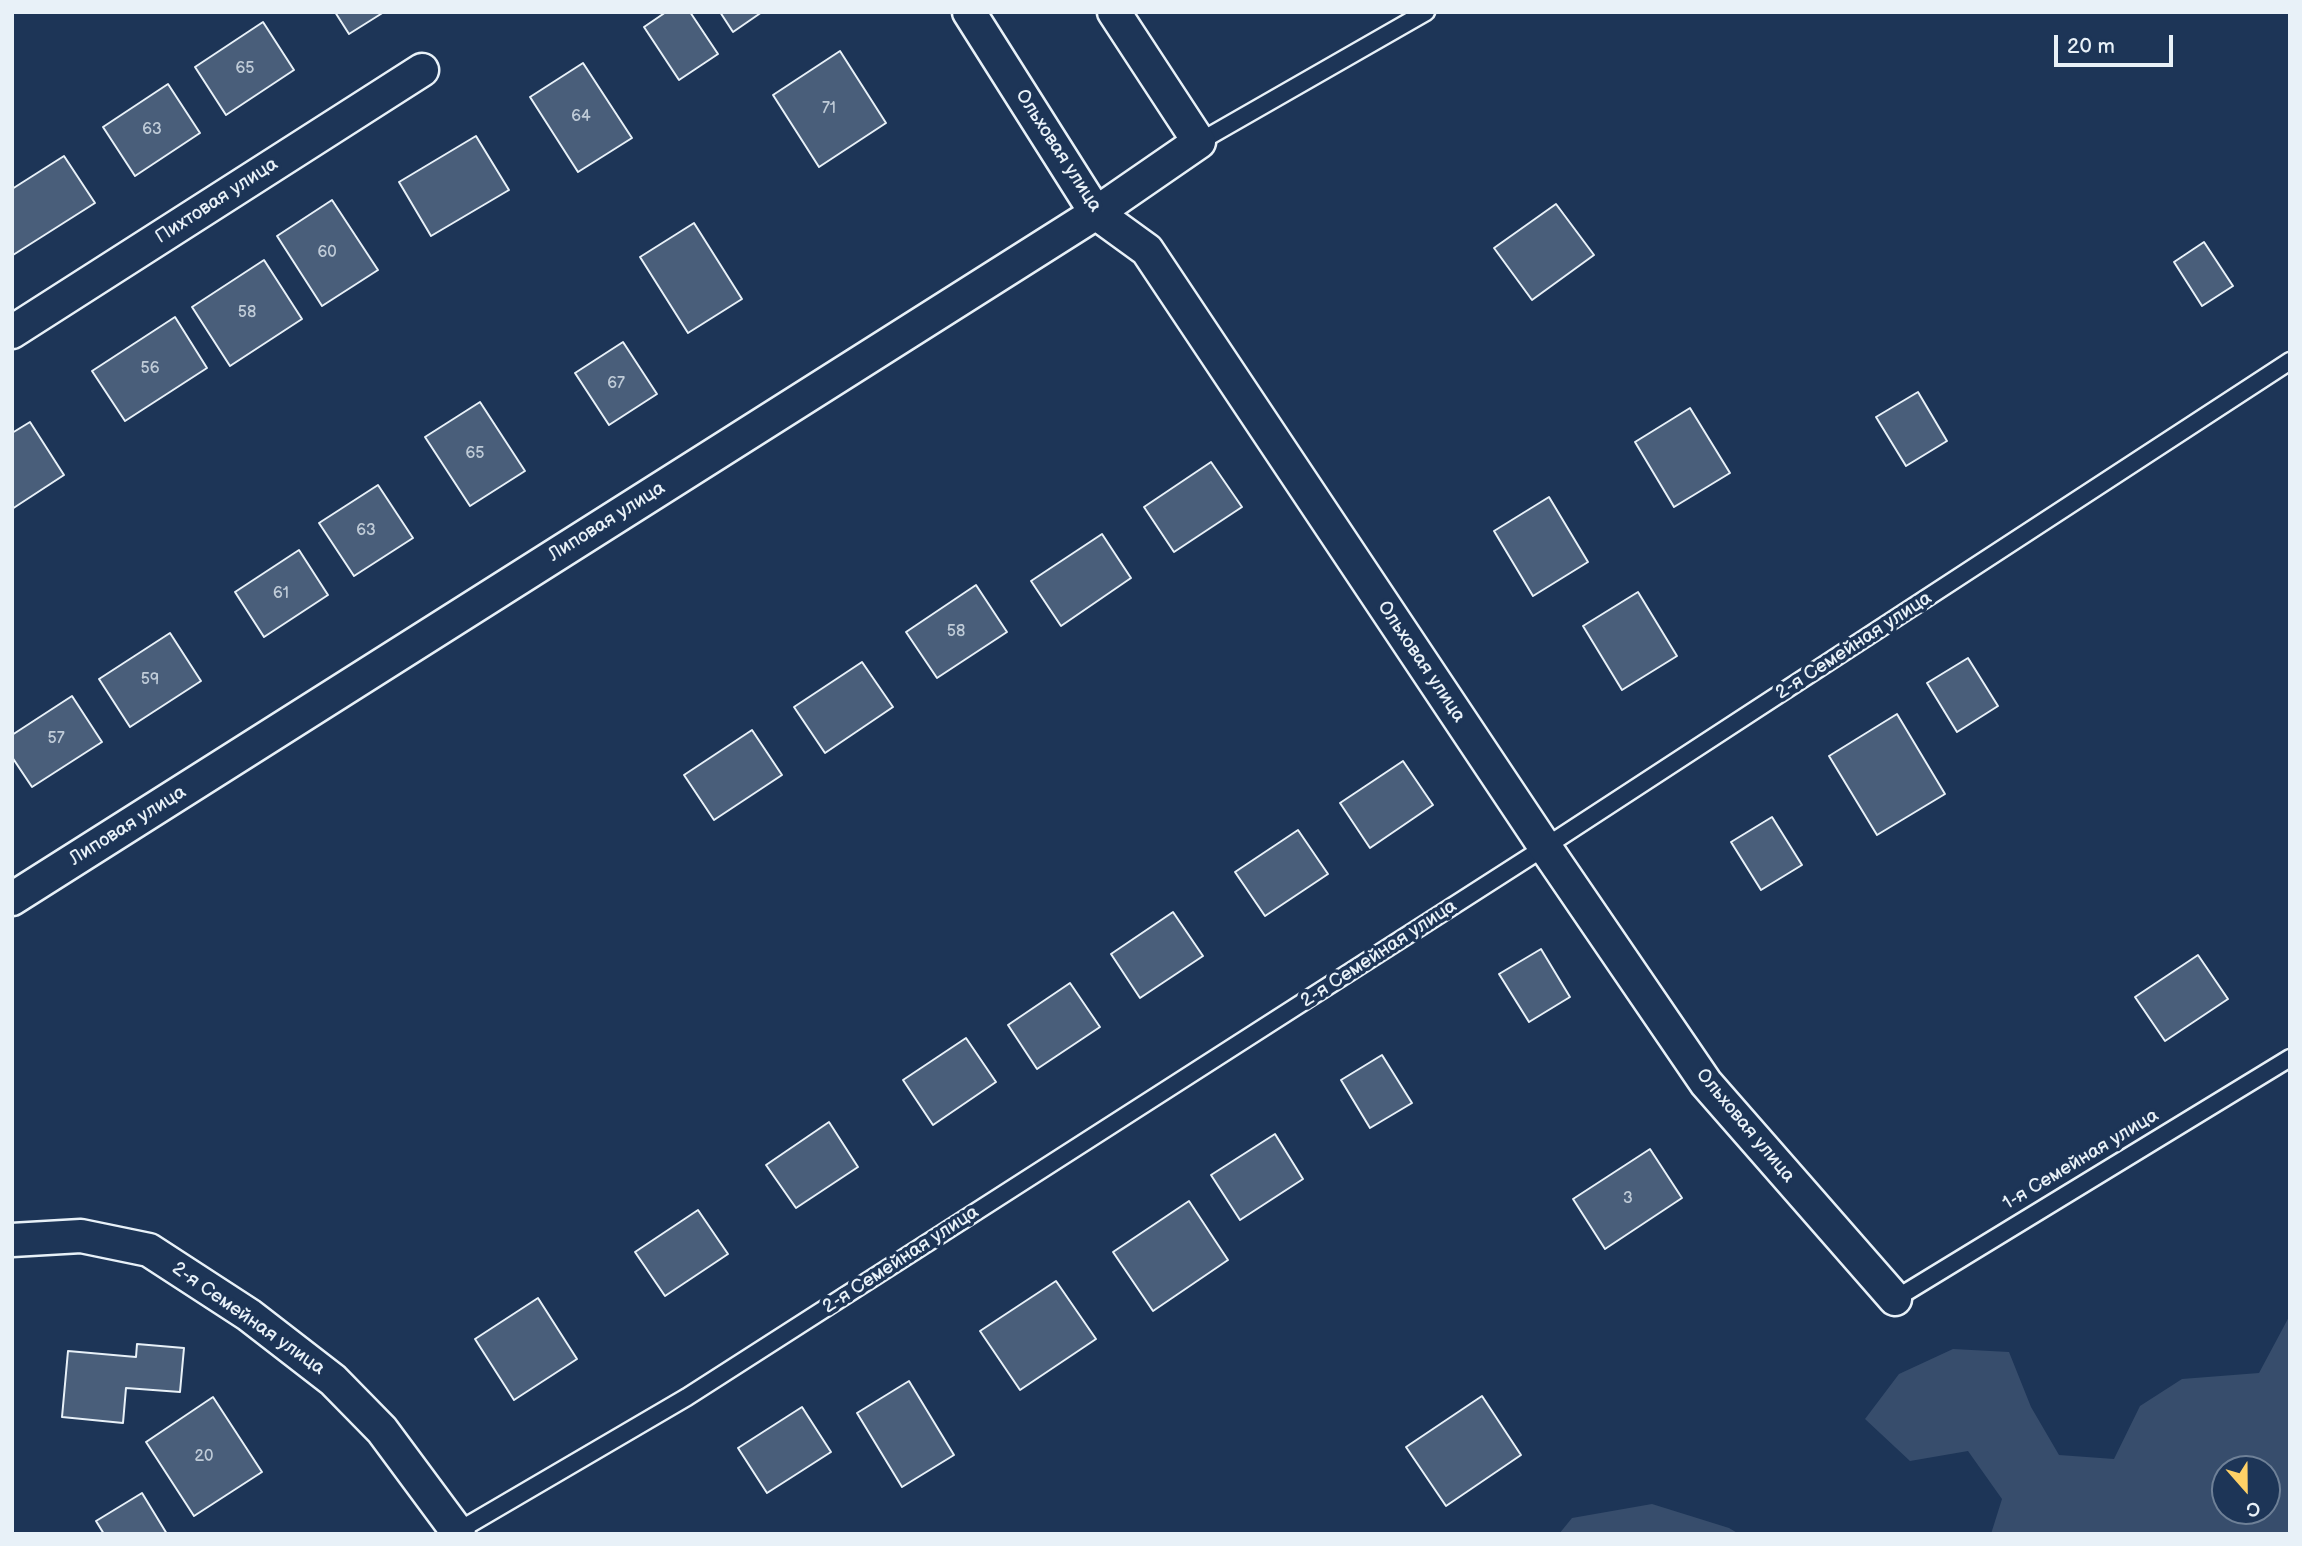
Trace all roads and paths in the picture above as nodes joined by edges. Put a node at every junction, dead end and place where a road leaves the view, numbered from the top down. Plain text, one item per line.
1 (969, 12) edge
2 (1114, 12) edge
3 (1426, 12) edge
4 (422, 70) dead end
5 (1199, 142) junction
6 (1096, 213) junction
7 (12, 332) edge
8 (2290, 361) edge
9 (1545, 847) junction
10 (12, 899) edge
11 (2290, 1058) edge
12 (12, 1240) edge
13 (1895, 1299) joint
14 (458, 1532) edge

1 - 6 street, Ольховая улица
2 - 5 street
3 - 5 lane
4 - 7 street, Пихтовая улица
5 - 6 street, Липовая улица
6 - 9 street, Ольховая улица
6 - 10 street, Липовая улица
8 - 9 lane, 2-я Семейная улица
9 - 13 street, Ольховая улица
9 - 14 lane, 2-я Семейная улица
11 - 13 lane, 1-я Семейная улица
12 - 14 street, 2-я Семейная улица

